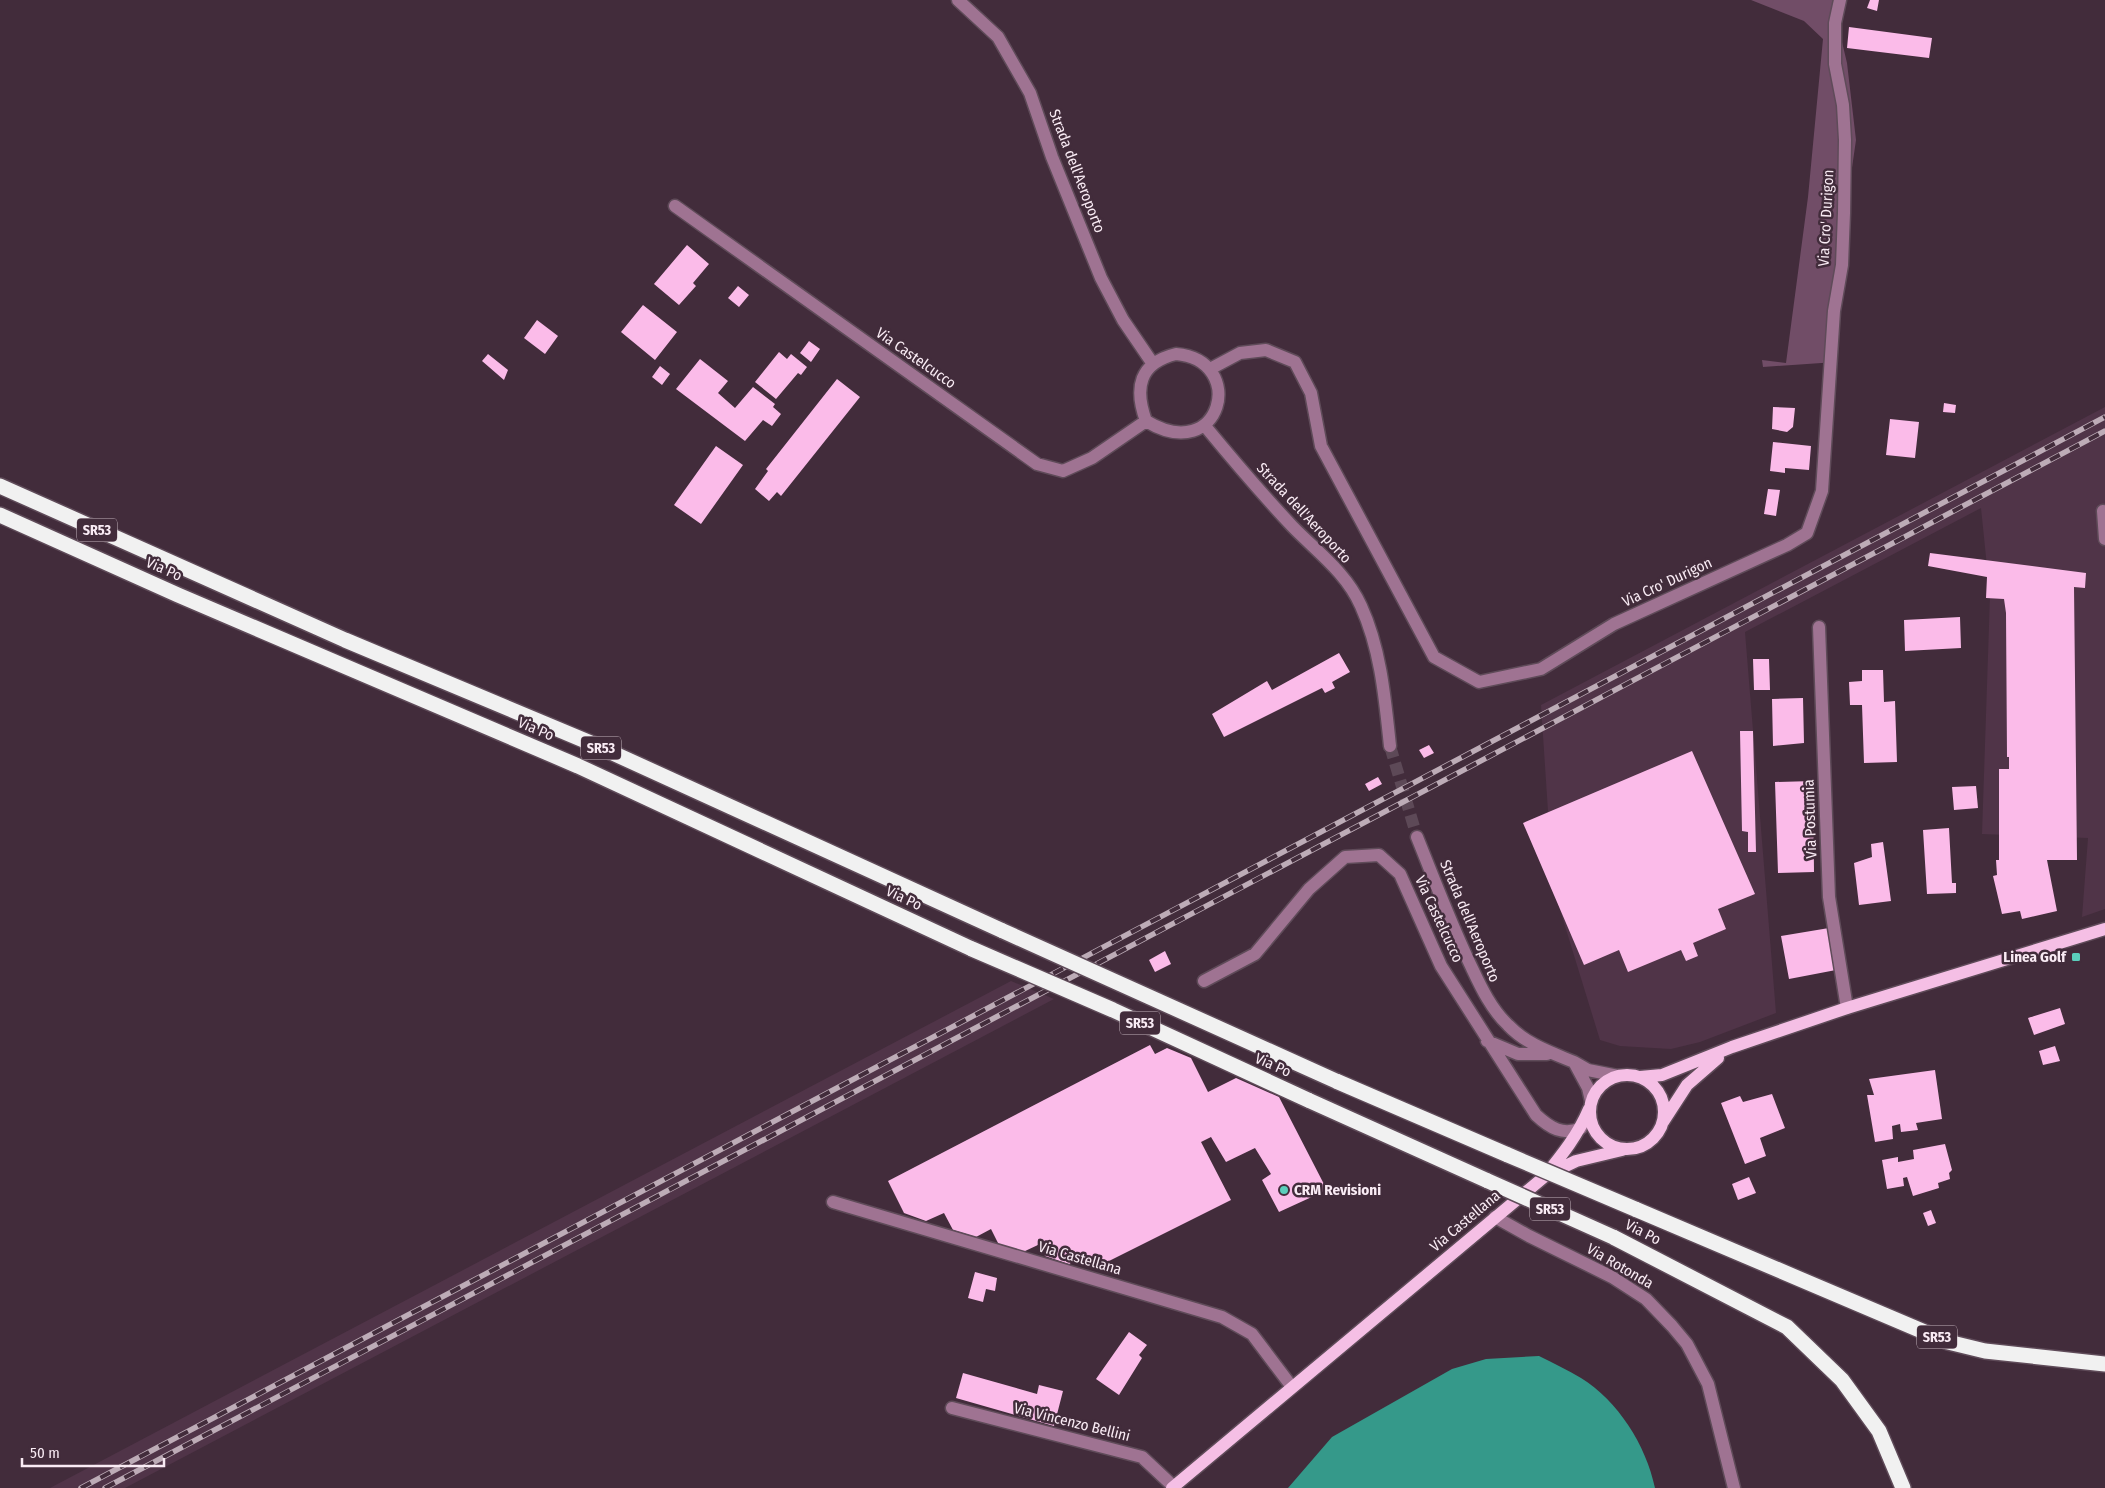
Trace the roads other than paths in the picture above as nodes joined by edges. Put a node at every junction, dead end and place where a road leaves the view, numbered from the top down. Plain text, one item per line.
1 (958, 0) edge
2 (1840, 0) edge
3 (675, 206) dead end
4 (1153, 364) junction
5 (1210, 369) junction
6 (1146, 421) junction
7 (1205, 426) junction
8 (0, 486) edge
9 (2104, 511) dead end
10 (0, 515) edge
11 (2105, 539) edge
12 (1819, 627) dead end
13 (1390, 746) tunnel mouth
14 (1417, 837) tunnel mouth
15 (2105, 929) edge
16 (1204, 981) dead end
17 (1847, 1008) junction
18 (1487, 1041) junction
19 (1732, 1047) junction
20 (1555, 1055) junction
21 (1574, 1062) junction
22 (1618, 1076) junction
23 (1640, 1077) junction
24 (1590, 1105) junction
25 (1662, 1124) junction
26 (1581, 1128) junction
27 (1625, 1150) junction
28 (1544, 1176) junction
29 (833, 1202) dead end
30 (1496, 1216) junction
31 (2105, 1364) edge
32 (1292, 1387) junction
33 (952, 1408) dead end
34 (1173, 1487) edge
35 (1734, 1488) edge
36 (1903, 1488) edge

1 - 4 street, Strada dell'Aeroporto
2 - 5 street, Via Cro' Durigon
3 - 6 street, Via Castelcucco
4 - 5 street
4 - 6 street
5 - 7 street
6 - 7 street
7 - 13 street, Strada dell'Aeroporto
8 - 31 highway, Via Po / SR53, bridge
9 - 11 street
10 - 36 highway, Via Po / SR53, bridge
12 - 17 street, Via Postumia
14 - 20 street, Strada dell'Aeroporto
15 - 17 main road
16 - 18 street, Via Castelcucco
17 - 19 main road
18 - 20 street
18 - 26 street, Via Castelcucco
19 - 23 main road
19 - 25 main road
20 - 21 street, Strada dell'Aeroporto
21 - 22 street, Strada dell'Aeroporto
21 - 24 street
22 - 23 main road
22 - 24 main road
23 - 25 main road
24 - 26 main road
24 - 27 main road
25 - 27 main road
26 - 28 main road
27 - 28 main road
28 - 30 main road, Via Castellana
29 - 32 street, Via Castellana
30 - 32 main road, Via Castellana
30 - 35 street, Via Rotonda
32 - 34 main road, Via Castellana
33 - 34 street, Via Vincenzo Bellini

